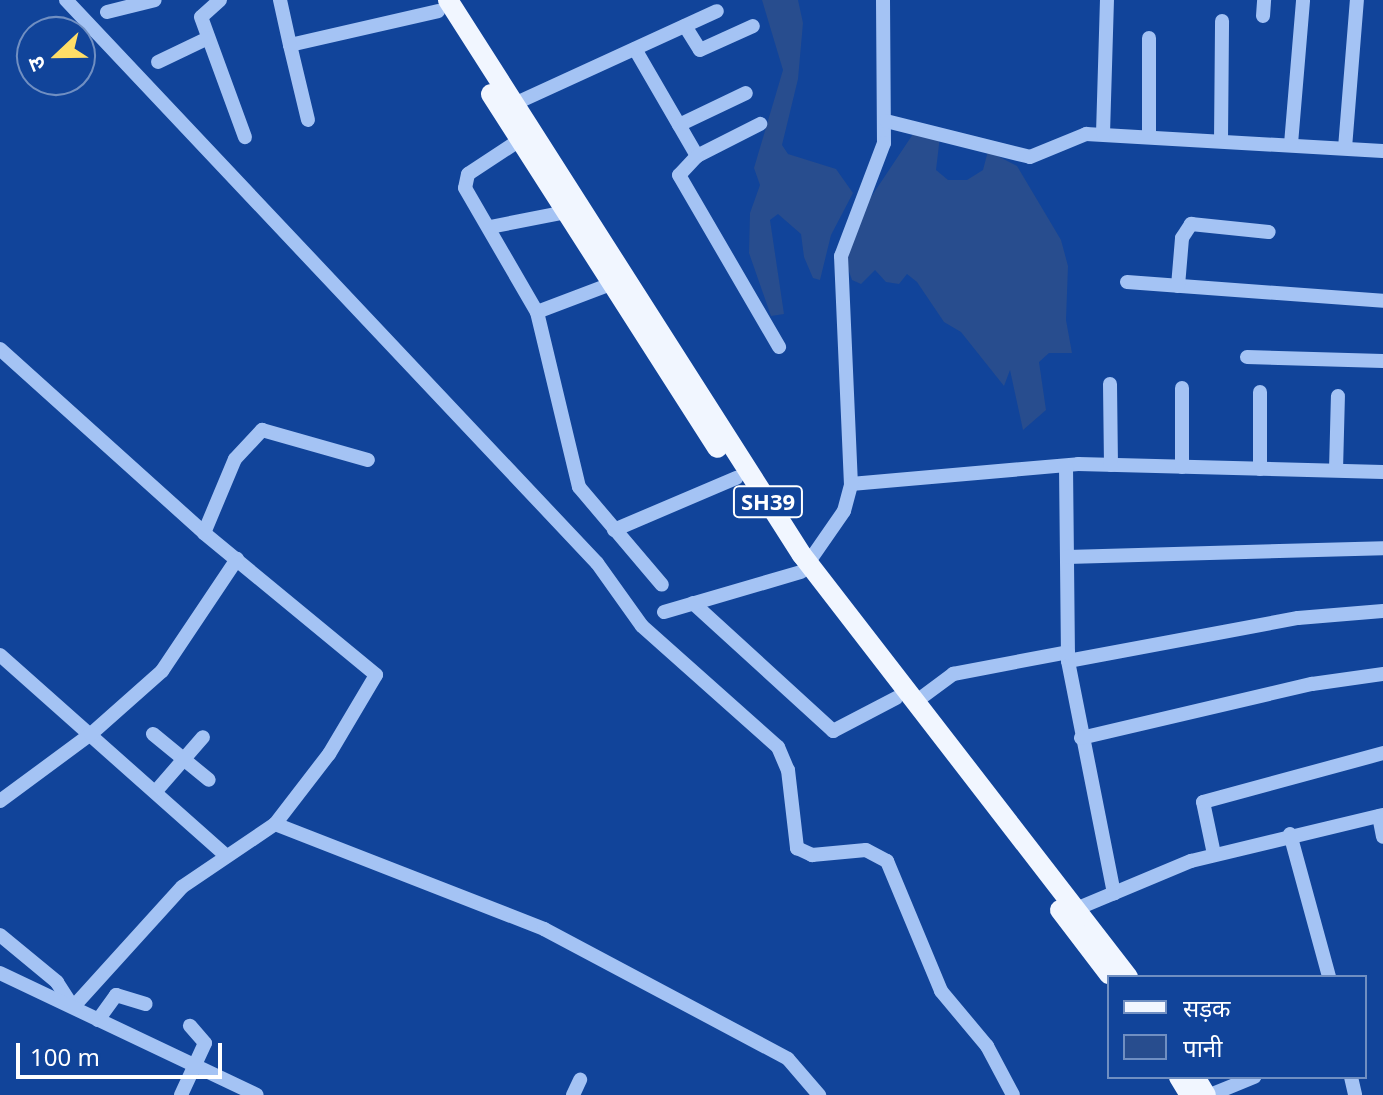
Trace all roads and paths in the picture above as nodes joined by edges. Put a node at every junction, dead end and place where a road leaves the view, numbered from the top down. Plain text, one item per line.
1 (66, 0) edge
2 (155, 0) edge
3 (220, 0) edge
4 (280, 0) edge
5 (883, 0) edge
6 (1107, 0) edge
7 (1264, 0) edge
8 (1303, 0) edge
9 (1357, 0) edge
10 (439, 4) edge
11 (717, 11) dead end
12 (107, 12) dead end
13 (1263, 16) dead end
14 (1222, 21) dead end
15 (685, 26) junction
16 (753, 26) dead end
17 (208, 38) junction
18 (1149, 38) dead end
19 (290, 45) junction
20 (635, 49) junction
21 (158, 62) dead end
22 (746, 93) dead end
23 (514, 104) junction
24 (308, 120) dead end
25 (886, 121) junction
26 (760, 124) dead end
27 (679, 125) junction
28 (1103, 134) junction
29 (526, 136) junction
30 (245, 137) dead end
31 (1149, 137) junction
32 (1221, 141) junction
33 (1291, 144) junction
34 (1345, 148) junction
35 (1383, 151) edge
36 (697, 156) junction
37 (566, 212) junction
38 (490, 227) junction
39 (1269, 232) dead end
40 (1127, 282) dead end
41 (611, 284) junction
42 (1178, 286) junction
43 (1383, 301) edge
44 (537, 312) junction
45 (779, 347) dead end
46 (0, 349) edge
47 (1247, 357) dead end
48 (1383, 361) edge
49 (1110, 384) dead end
50 (1182, 388) dead end
51 (1260, 392) dead end
52 (1338, 396) dead end
53 (368, 460) dead end
54 (1111, 465) junction
55 (1066, 466) junction
56 (1182, 467) junction
57 (1260, 469) junction
58 (1336, 470) junction
59 (1383, 472) edge
60 (736, 478) junction
61 (851, 484) junction
62 (614, 530) junction
63 (204, 533) junction
64 (1383, 548) edge
65 (1067, 557) junction
66 (237, 559) junction
67 (805, 568) junction
68 (662, 585) dead end
69 (693, 603) junction
70 (1383, 611) edge
71 (664, 612) dead end
72 (0, 655) edge
73 (1068, 656) junction
74 (1383, 674) edge
75 (905, 700) junction
76 (91, 734) junction
77 (153, 734) dead end
78 (203, 737) dead end
79 (1081, 738) junction
80 (1383, 753) edge
81 (185, 759) junction
82 (209, 780) dead end
83 (157, 790) junction
84 (0, 801) edge
85 (1381, 815) edge
86 (275, 824) junction
87 (1290, 834) junction
88 (1383, 837) edge
89 (1214, 854) junction
90 (226, 856) junction
91 (1114, 893) junction
92 (1076, 909) junction
93 (0, 935) edge
94 (0, 973) edge
95 (1110, 975) edge
96 (1126, 975) edge
97 (1328, 975) edge
98 (146, 1004) dead end
99 (73, 1007) junction
100 (98, 1020) junction
101 (190, 1026) dead end
102 (195, 1066) junction
103 (1249, 1079) edge
104 (580, 1080) dead end
105 (181, 1095) edge
106 (257, 1095) edge
107 (573, 1095) edge
108 (819, 1095) edge
109 (1013, 1095) edge
110 (1208, 1095) edge

1 - 109 street
2 - 12 street
3 - 17 street
4 - 19 street
5 - 25 street
6 - 28 street
7 - 13 street
8 - 33 street
9 - 34 street
10 - 19 street
10 - 23 main road, SH39
10 - 29 main road, SH39
11 - 15 street
14 - 32 street
15 - 16 street
15 - 20 street
17 - 21 street
17 - 30 street
18 - 31 street
19 - 24 street
20 - 23 street
20 - 27 street
22 - 27 street
23 - 29 main road, SH39
25 - 28 street
25 - 61 street
26 - 36 street
27 - 36 street
28 - 31 street
29 - 37 main road, SH39
29 - 38 street
29 - 67 main road, SH39
31 - 32 street
32 - 33 street
33 - 34 street
34 - 35 street
36 - 45 street
37 - 38 street
37 - 41 main road, SH39
38 - 44 street
39 - 42 street
40 - 42 street
41 - 44 street
41 - 60 main road, SH39
42 - 43 street
44 - 62 street
46 - 63 street
47 - 48 street
49 - 54 street
50 - 56 street
51 - 57 street
52 - 58 street
53 - 63 street
54 - 55 street
54 - 56 street
55 - 61 street
55 - 65 street
56 - 57 street
57 - 58 street
58 - 59 street
60 - 62 street
60 - 67 main road, SH39
61 - 67 street
62 - 68 street
63 - 66 street
64 - 65 street
65 - 73 street
66 - 76 street
66 - 86 street
67 - 69 street
67 - 75 main road, SH39
69 - 71 street
69 - 75 street
70 - 73 street
72 - 76 street
73 - 75 street
73 - 79 street
74 - 79 street
75 - 92 main road, SH39
75 - 95 main road, SH39
76 - 83 street
76 - 84 street
77 - 81 street
78 - 81 street
79 - 91 street
80 - 89 street
81 - 82 street
81 - 83 street
83 - 90 street
85 - 87 street
85 - 88 street
86 - 90 street
86 - 108 street
87 - 89 street
87 - 97 street
89 - 91 street
90 - 99 street
91 - 92 street
92 - 96 main road, SH39
93 - 99 street
94 - 99 street
98 - 100 street
99 - 100 street
100 - 102 street
101 - 102 street
102 - 105 street
102 - 106 street
103 - 110 street
104 - 107 street

